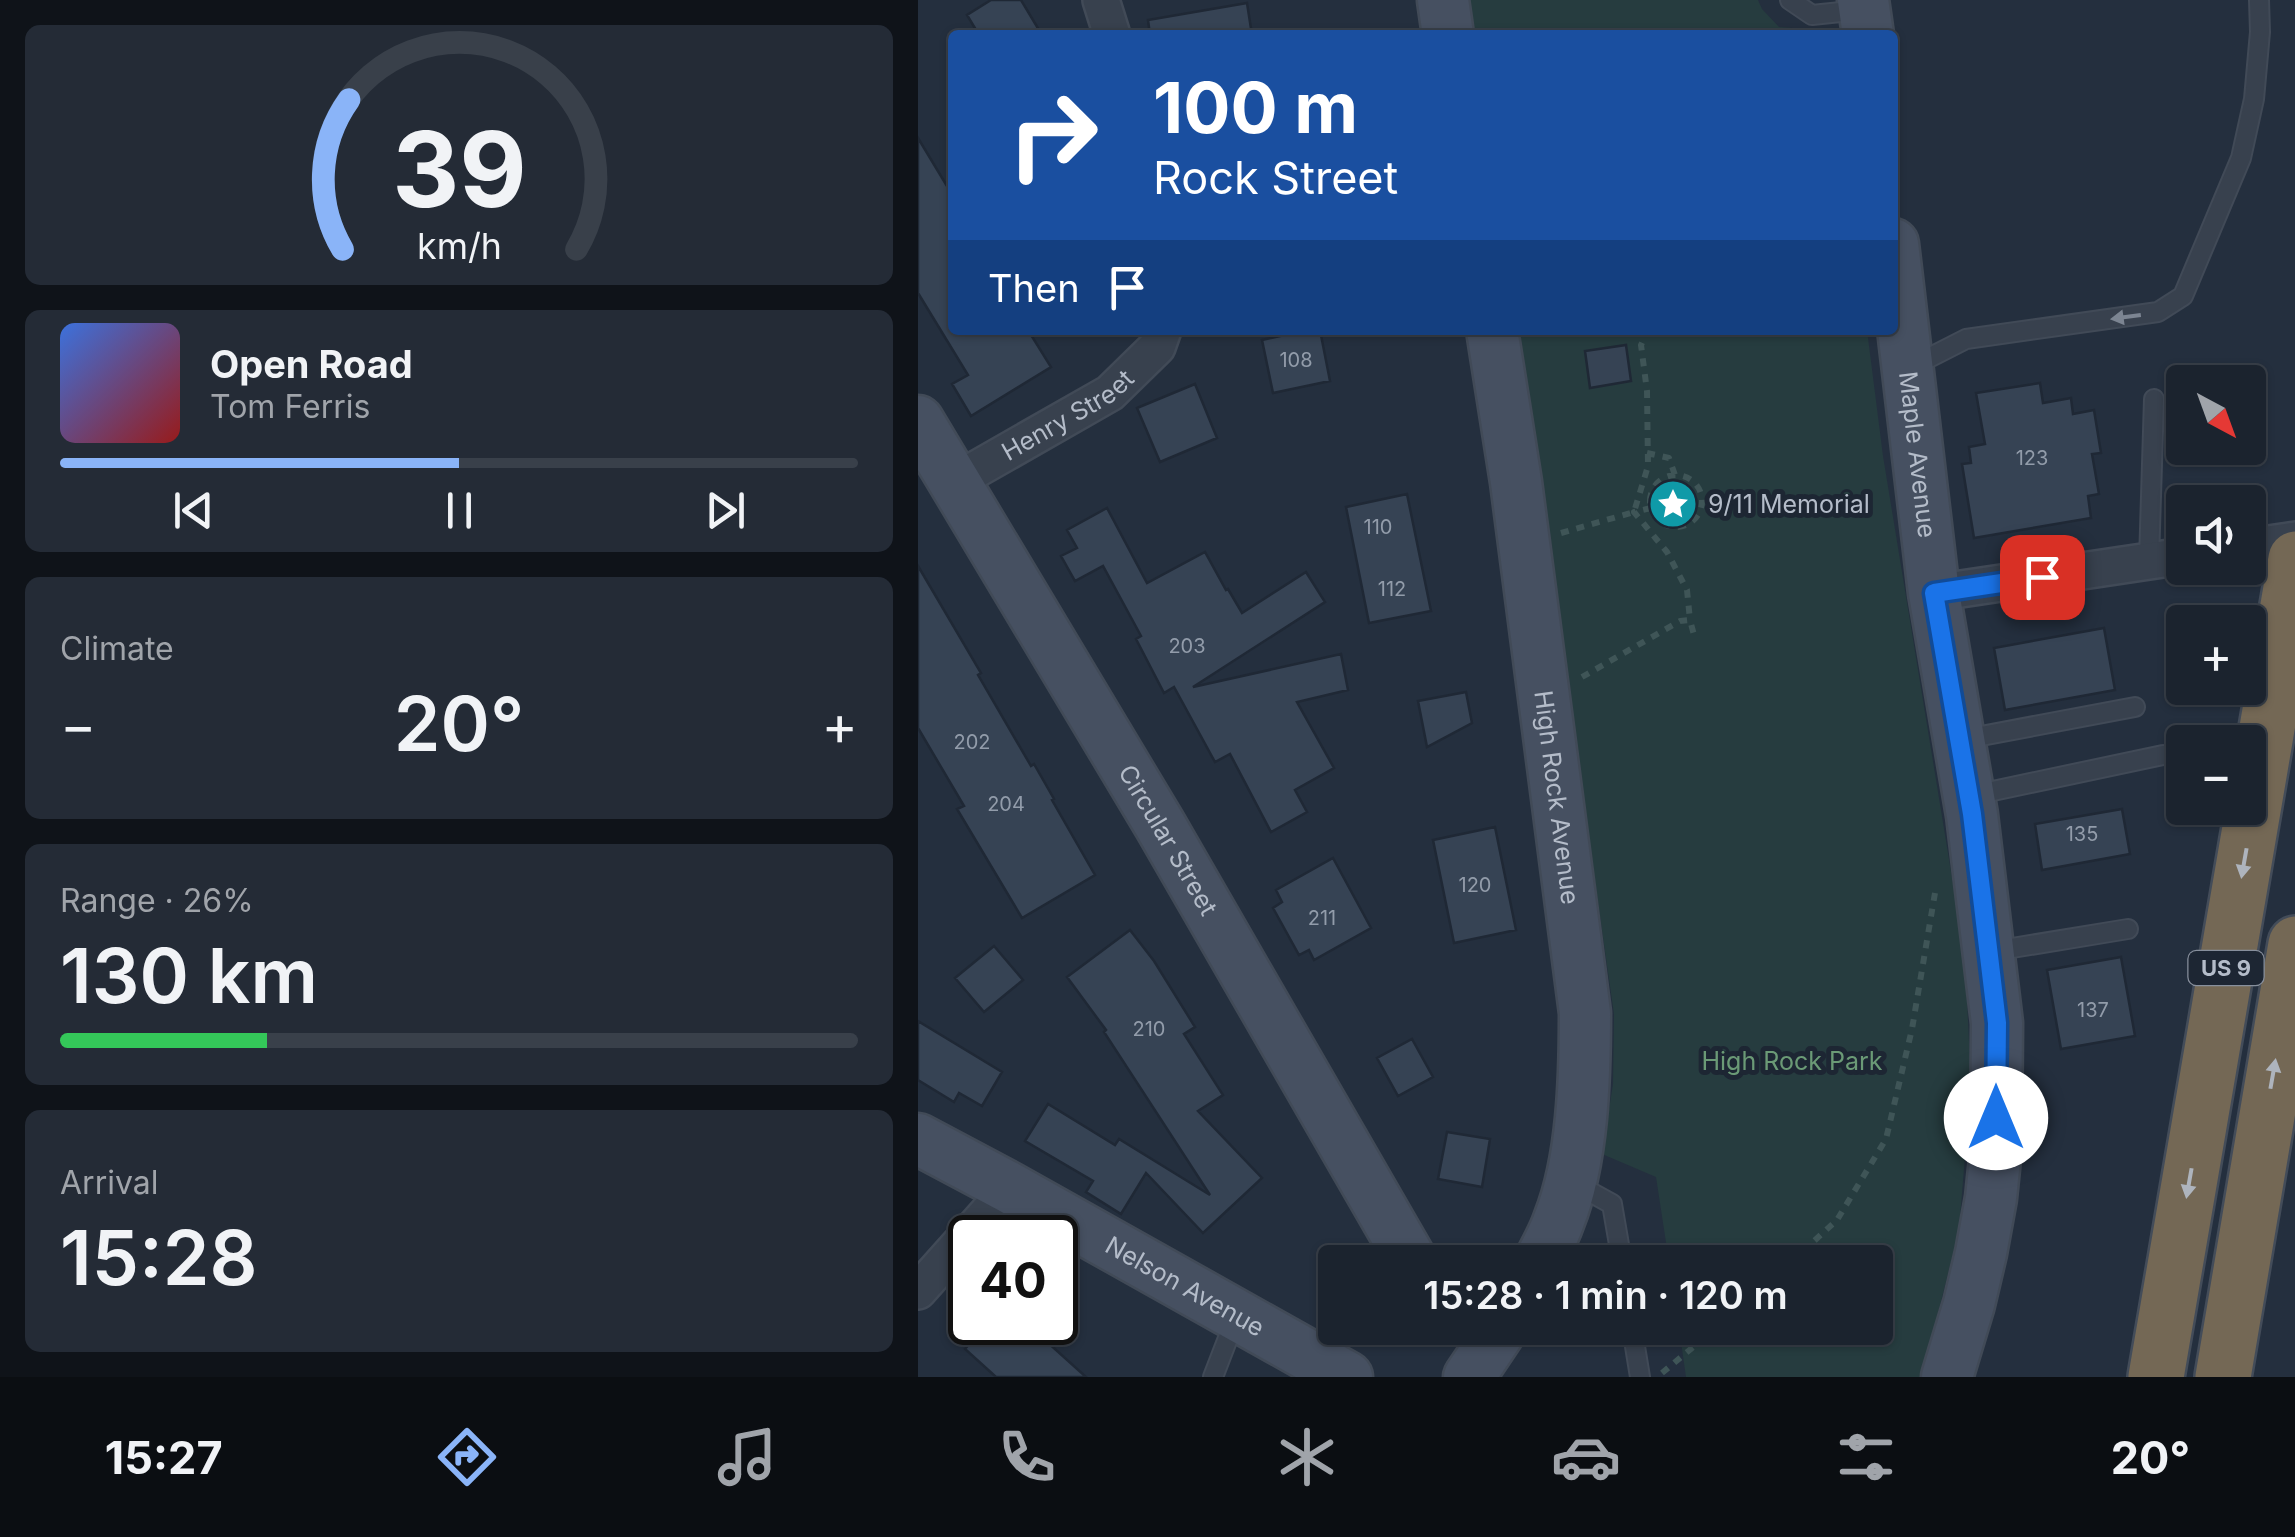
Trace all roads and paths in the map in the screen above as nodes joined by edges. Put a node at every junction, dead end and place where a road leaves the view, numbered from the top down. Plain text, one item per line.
1 (1101, 0) edge
2 (1443, 0) edge
3 (1790, 0) edge
4 (2259, 0) edge
5 (1865, 15) edge
6 (1110, 30) edge
7 (1447, 30) edge
8 (1898, 285) edge
9 (1161, 335) edge
10 (1493, 335) edge
11 (1646, 335) edge
12 (1908, 368) junction
13 (2154, 399) dead end
14 (918, 421) edge
15 (1647, 453) junction
16 (1675, 475) junction
17 (954, 482) junction
18 (1651, 508) junction
19 (1634, 512) junction
20 (1556, 530) dead end
21 (2296, 540) edge
22 (2266, 544) edge
23 (2166, 559) edge
24 (2296, 560) edge
25 (1934, 593) junction
26 (1690, 620) junction
27 (1694, 635) dead end
28 (1581, 678) dead end
29 (2135, 707) dead end
30 (1959, 740) junction
31 (2163, 755) dead end
32 (1968, 797) junction
33 (1937, 885) dead end
34 (2128, 929) dead end
35 (2296, 944) edge
36 (1988, 952) junction
37 (918, 1139) edge
38 (1571, 1182) junction
39 (1010, 1188) junction
40 (1402, 1245) edge
41 (1547, 1245) edge
42 (1619, 1245) edge
43 (1810, 1245) edge
44 (918, 1291) edge
45 (1237, 1315) junction
46 (1458, 1345) edge
47 (1491, 1345) edge
48 (1635, 1345) edge
49 (1696, 1345) edge
50 (1472, 1374) edge
51 (1213, 1377) edge
52 (1347, 1377) edge
53 (1640, 1377) edge
54 (1657, 1377) edge
55 (1948, 1377) edge
56 (2156, 1377) edge
57 (2223, 1377) edge

1 - 6 street
2 - 7 street
3 - 5 lane
4 -> 12 lane
8 - 12 street, Maple Avenue
9 - 17 street, Henry Street
10 - 38 street, High Rock Avenue
11 - 15 path
12 - 25 street, Maple Avenue
13 - 23 lane
14 - 17 street, Circular Street
15 - 16 path
15 - 19 path
16 - 18 path
16 - 18 path
17 - 40 street, Circular Street
18 - 19 path
19 - 20 path
19 - 26 path
21 - 22 street
23 - 25 street
24 -> 56 highway, US 9
25 - 30 street, Maple Avenue
26 - 27 path
26 - 28 path
29 - 30 lane
30 - 32 street, Maple Avenue
31 - 32 lane
32 - 36 street, Maple Avenue
33 - 43 path
34 - 36 lane
57 -> 35 highway, US 9
36 - 55 street, Maple Avenue
37 - 39 street, Nelson Avenue
38 - 41 street, High Rock Avenue
38 - 42 lane
39 - 44 street
39 - 45 street, Nelson Avenue
45 - 51 lane
45 - 52 street, Nelson Avenue
46 - 50 street
47 - 50 street
48 - 53 lane
49 - 54 path

